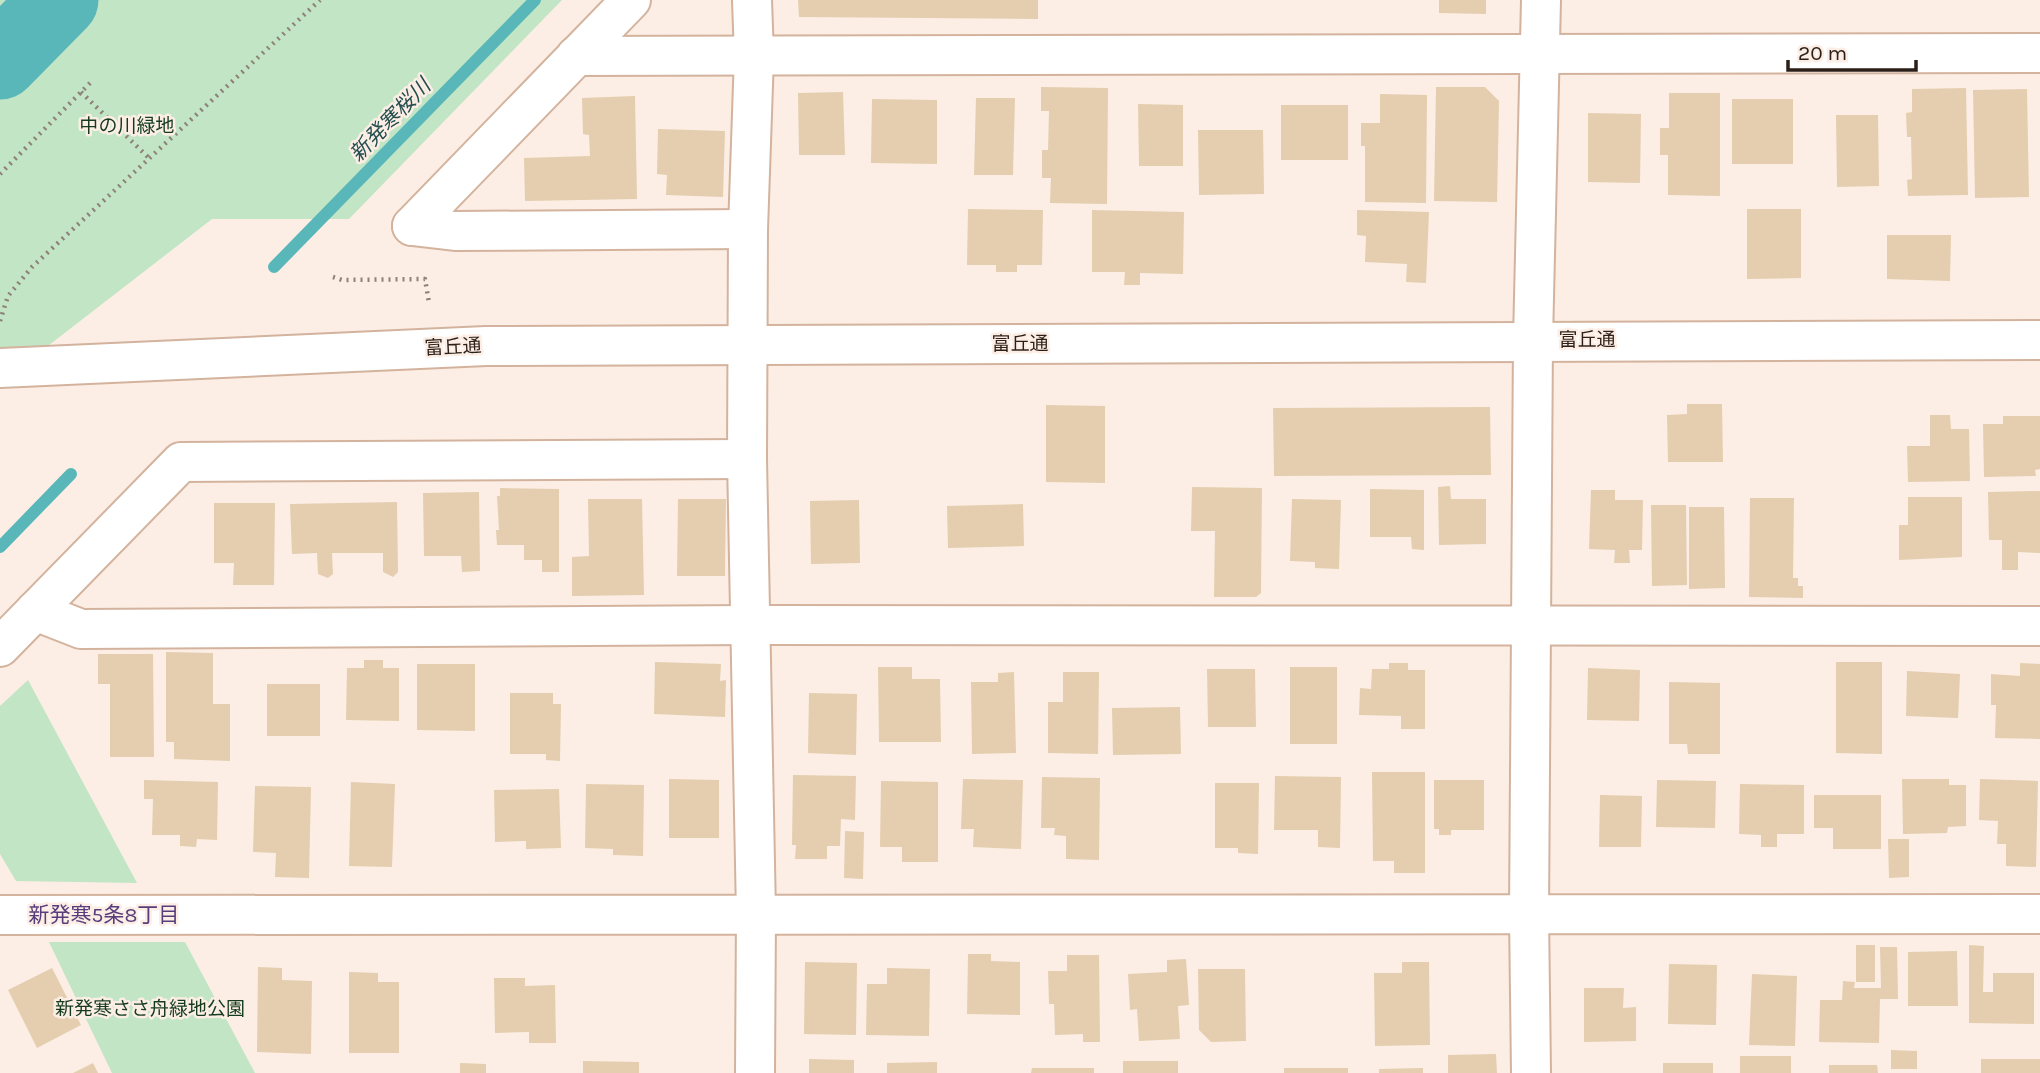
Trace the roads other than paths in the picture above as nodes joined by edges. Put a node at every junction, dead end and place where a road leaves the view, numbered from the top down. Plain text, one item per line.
1 (631, 0) edge
2 (752, 0) edge
3 (1541, 0) edge
4 (2040, 52) edge
5 (1542, 53) junction
6 (576, 56) junction
7 (754, 56) junction
8 (748, 229) junction
9 (1533, 340) junction
10 (2040, 340) edge
11 (749, 345) junction
12 (0, 368) edge
13 (747, 459) junction
14 (35, 611) junction
15 (751, 625) junction
16 (1532, 626) junction
17 (2040, 626) edge
18 (0, 647) edge
19 (756, 914) junction
20 (1528, 914) junction
21 (2040, 914) edge
22 (0, 915) edge
23 (755, 1073) edge
24 (1531, 1073) edge

1 - 6 street
2 - 7 street
3 - 5 street
4 - 5 street
5 - 7 street
5 - 9 street
6 - 7 street
6 - 8 street
7 - 8 street
8 - 11 street
9 - 10 street, 富丘通
9 - 11 street, 富丘通
9 - 16 street
11 - 12 street, 富丘通
11 - 13 street
13 - 14 street
13 - 15 street
14 - 15 street
14 - 18 street
15 - 16 street
15 - 19 street
16 - 17 street
16 - 20 street
19 - 20 street
19 - 22 street
19 - 23 street
20 - 21 street
20 - 24 street

